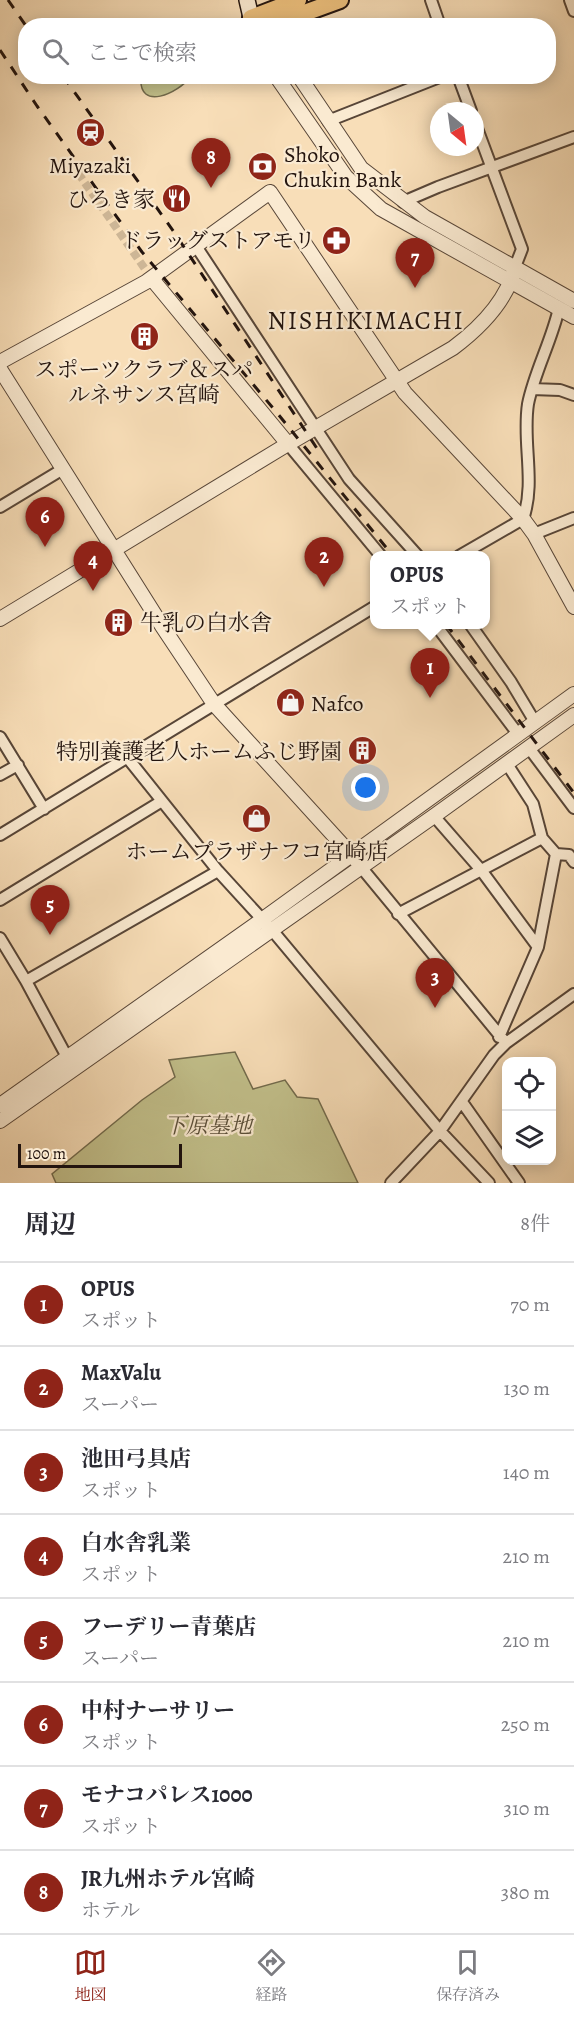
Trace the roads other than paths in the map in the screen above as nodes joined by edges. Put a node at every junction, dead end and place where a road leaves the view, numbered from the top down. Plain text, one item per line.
1 (247, 0) edge
2 (298, 0) edge
3 (340, 0) edge
4 (431, 0) edge
5 (570, 0) edge
6 (574, 11) edge
7 (269, 17) edge
8 (251, 18) edge
9 (437, 18) edge
10 (282, 84) edge
11 (304, 84) edge
12 (422, 84) edge
13 (461, 84) edge
14 (468, 102) edge
15 (328, 121) junction
16 (574, 137) edge
17 (484, 148) edge
18 (491, 168) junction
19 (403, 202) junction
20 (196, 246) junction
21 (515, 267) junction
22 (152, 279) junction
23 (511, 283) junction
24 (574, 301) edge
25 (559, 308) junction
26 (574, 317) edge
27 (0, 362) edge
28 (0, 369) edge
29 (397, 381) junction
30 (532, 389) junction
31 (574, 395) edge
32 (315, 429) junction
33 (288, 444) junction
34 (63, 469) junction
35 (0, 507) edge
36 (574, 518) edge
37 (523, 519) junction
38 (534, 534) junction
39 (114, 549) junction
40 (378, 551) edge
41 (414, 551) edge
42 (466, 551) edge
43 (574, 607) edge
44 (370, 610) edge
45 (0, 619) edge
46 (439, 629) edge
47 (474, 629) edge
48 (574, 694) edge
49 (214, 704) junction
50 (574, 715) edge
51 (535, 722) junction
52 (518, 734) junction
53 (0, 737) edge
54 (529, 748) junction
55 (126, 756) junction
56 (507, 764) junction
57 (18, 765) junction
58 (0, 775) edge
59 (162, 801) junction
60 (574, 808) edge
61 (44, 809) junction
62 (434, 816) junction
63 (0, 835) edge
64 (542, 838) junction
65 (556, 854) junction
66 (352, 855) junction
67 (574, 862) edge
68 (361, 867) junction
69 (481, 870) junction
70 (218, 871) junction
71 (0, 900) edge
72 (398, 914) junction
73 (267, 925) junction
74 (0, 938) edge
75 (538, 947) junction
76 (26, 981) junction
77 (574, 994) edge
78 (502, 1040) junction
79 (67, 1056) junction
80 (462, 1102) junction
81 (0, 1105) edge
82 (0, 1121) edge
83 (440, 1131) junction
84 (391, 1183) edge
85 (489, 1183) edge
86 (519, 1183) edge

1 - 8 main road
2 - 7 main road
3 - 7 main road
4 - 9 street
5 - 6 street
10 - 23 street
11 - 15 street
12 - 15 street
13 - 14 street
15 - 19 street
16 - 18 street
17 - 18 street
18 - 19 street
18 - 21 street
19 - 21 street
20 - 22 street
20 - 29 street
20 - 32 street
21 - 23 street
21 - 24 street
22 - 27 street
22 - 33 street
23 - 25 street
23 - 29 street
25 - 26 street
25 - 30 street
28 - 34 street
29 - 32 street
29 - 37 street
30 - 31 street
30 - 37 street
32 - 33 street
32 - 41 street
33 - 39 street
33 - 40 street
34 - 35 street
34 - 39 street
36 - 38 street
37 - 38 street
37 - 42 street
38 - 43 street
39 - 45 street
39 - 49 street
44 - 49 street
46 - 52 street
47 - 51 street
48 - 51 street
49 - 55 street
49 - 66 street
50 - 54 street
51 - 52 street
52 - 66 street
53 - 57 street
54 - 56 street
54 - 60 street
55 - 59 street
55 - 61 street
56 - 62 street
56 - 64 street
57 - 58 street
57 - 61 street
59 - 70 street
59 - 71 street
61 - 63 street
62 - 68 street
62 - 69 street
64 - 65 street
64 - 69 street
65 - 67 street
65 - 75 street
66 - 68 street
66 - 73 street
68 - 72 street
68 - 73 street
69 - 72 street
69 - 75 street
70 - 73 street
70 - 76 street
72 - 78 street
73 - 79 street
73 - 82 street
73 - 83 street
74 - 76 street
75 - 78 street
76 - 79 street
77 - 78 street
78 - 80 street
79 - 81 street
80 - 83 street
80 - 86 street
83 - 84 street
83 - 85 street

